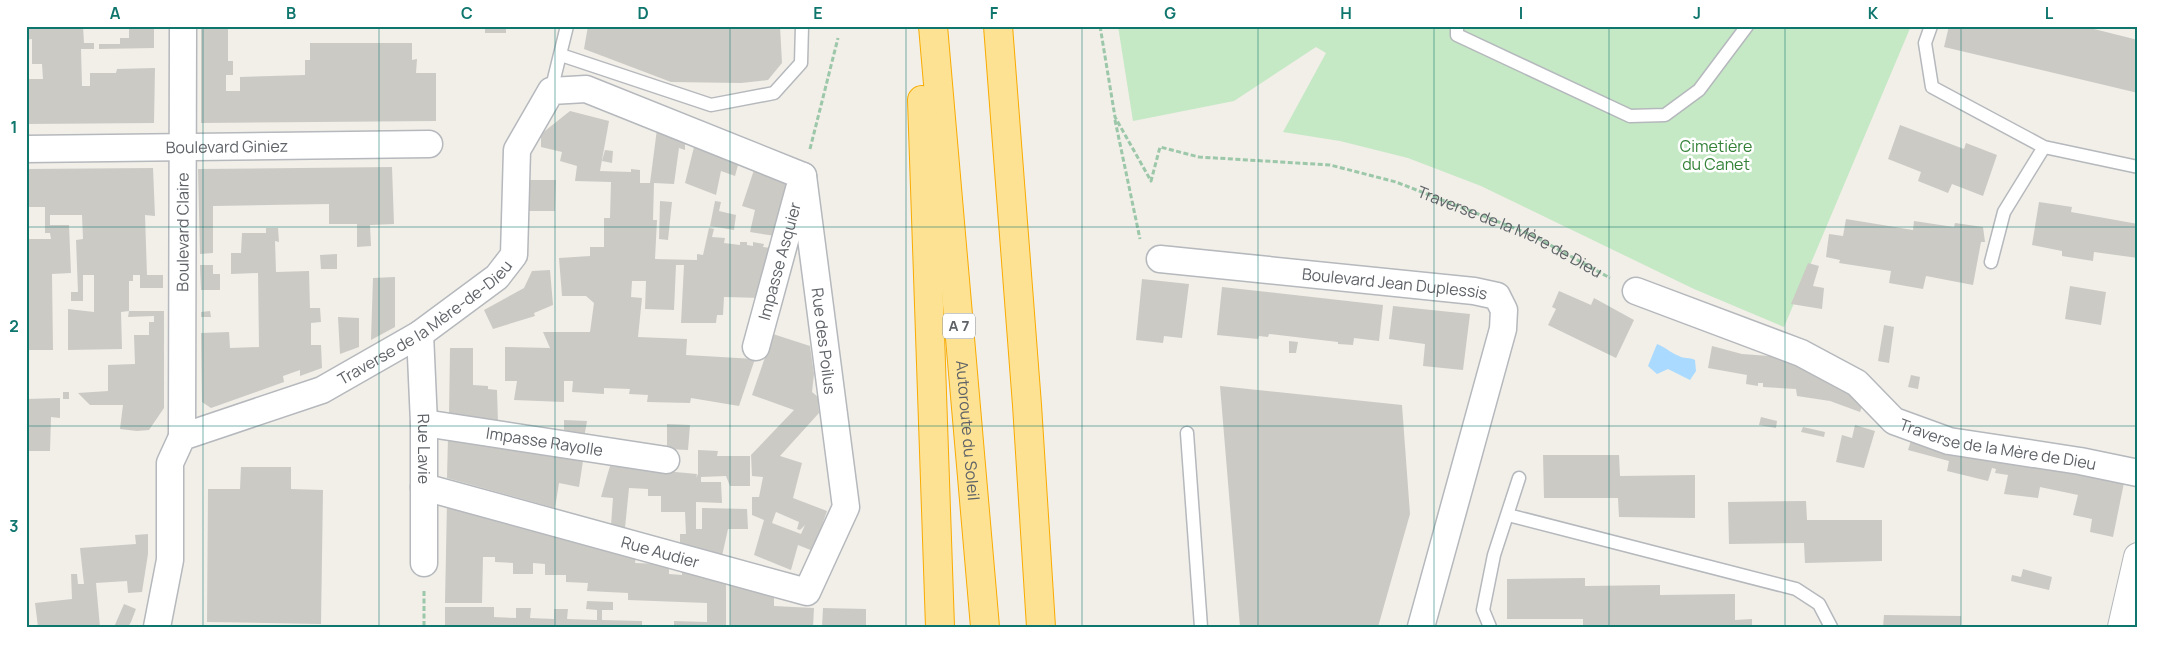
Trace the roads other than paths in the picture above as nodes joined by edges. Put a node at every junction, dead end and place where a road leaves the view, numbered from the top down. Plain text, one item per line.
1 (183, 26) edge
2 (567, 26) edge
3 (802, 26) edge
4 (920, 26) edge
5 (934, 26) edge
6 (998, 26) edge
7 (1457, 26) edge
8 (1747, 26) edge
9 (1931, 26) edge
10 (561, 55) junction
11 (551, 90) junction
12 (429, 144) dead end
13 (183, 147) junction
14 (2044, 148) junction
15 (26, 149) edge
16 (2138, 167) edge
17 (803, 176) junction
18 (1160, 259) road end
19 (1991, 262) dead end
20 (1636, 291) road end
21 (420, 334) junction
22 (756, 347) dead end
23 (1027, 405) junction
24 (424, 423) junction
25 (1187, 432) dead end
26 (182, 437) junction
27 (666, 460) dead end
28 (2138, 473) edge
29 (1519, 478) dead end
30 (424, 487) junction
31 (846, 507) joint
32 (1508, 515) junction
33 (2138, 557) edge
34 (424, 563) road end
35 (157, 627) edge
36 (940, 627) edge
37 (985, 627) edge
38 (1041, 627) edge
39 (1054, 627) edge
40 (1201, 627) edge
41 (1421, 627) edge
42 (1490, 627) edge
43 (1831, 627) edge
44 (2122, 627) edge

1 - 13 street, Boulevard Claire
2 - 10 lane
3 - 10 lane
4 - 36 highway, A 7
5 - 37 highway, Autoroute du Soleil / A 7
6 - 23 highway
7 - 8 lane
9 - 14 lane
10 - 11 lane
11 - 17 street
11 - 21 street, Traverse de la Mère-de-Dieu
12 - 13 street, Boulevard Giniez
13 - 15 street, Boulevard Giniez
13 - 26 street, Boulevard Claire
14 - 16 lane
14 - 19 lane
17 - 22 street, Impasse Asquier
17 - 31 street, Rue des Poilus
18 - 41 street, Boulevard Jean Duplessis
20 - 28 street, Traverse de la Mère de Dieu
21 - 24 street, Rue Lavie
21 - 26 street, Traverse de la Mère-de-Dieu
23 - 38 highway
23 - 39 highway
24 - 27 street, Impasse Rayolle
24 - 30 street, Rue Lavie
25 - 40 lane
26 - 35 street
29 - 32 lane
30 - 31 street, Rue Audier
30 - 34 street, Rue Lavie
32 - 42 lane
32 - 43 lane
33 - 44 street

